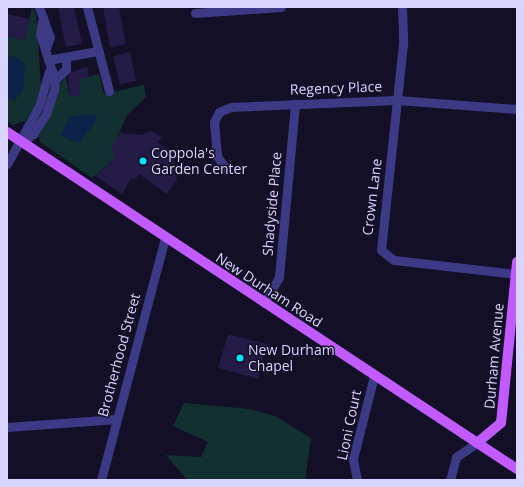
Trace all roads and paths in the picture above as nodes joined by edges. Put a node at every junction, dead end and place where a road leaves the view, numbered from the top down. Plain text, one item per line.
1 (39, 7) edge
2 (87, 7) edge
3 (281, 7) edge
4 (402, 7) edge
5 (195, 13) dead end
6 (97, 50) junction
7 (66, 58) junction
8 (48, 60) junction
9 (49, 71) junction
10 (55, 80) junction
11 (109, 91) dead end
12 (397, 100) junction
13 (295, 104) junction
14 (517, 109) edge
15 (7, 132) edge
16 (22, 142) junction
17 (7, 164) edge
18 (226, 169) dead end
19 (165, 238) junction
20 (517, 262) edge
21 (516, 268) edge
22 (264, 303) junction
23 (374, 376) junction
24 (117, 419) junction
25 (7, 427) edge
26 (477, 443) junction
27 (517, 469) edge
28 (101, 480) edge
29 (357, 480) edge
30 (450, 480) edge

1 - 8 street
2 - 6 street
3 - 5 street
4 - 12 street, Crown Lane
6 - 7 street
6 - 11 street
7 - 8 street
7 - 10 street
8 - 9 street
9 - 10 street
9 - 16 street
10 - 16 street
12 - 13 street, Regency Place
12 - 14 street, Regency Place
12 - 21 street, Crown Lane
13 - 18 street, Regency Place
13 - 22 street, Shadyside Place
15 - 16 main road, New Durham Road
16 - 17 street
16 - 19 main road, New Durham Road
19 - 22 main road, New Durham Road
19 - 24 street, Brotherhood Street
20 - 21 main road, Durham Avenue
21 - 26 main road, Durham Avenue
22 - 23 main road, New Durham Road
23 - 26 main road, New Durham Road
23 - 29 street, Lioni Court
24 - 25 street
24 - 28 street, Brotherhood Street
26 - 27 main road, New Durham Road
26 - 30 street

